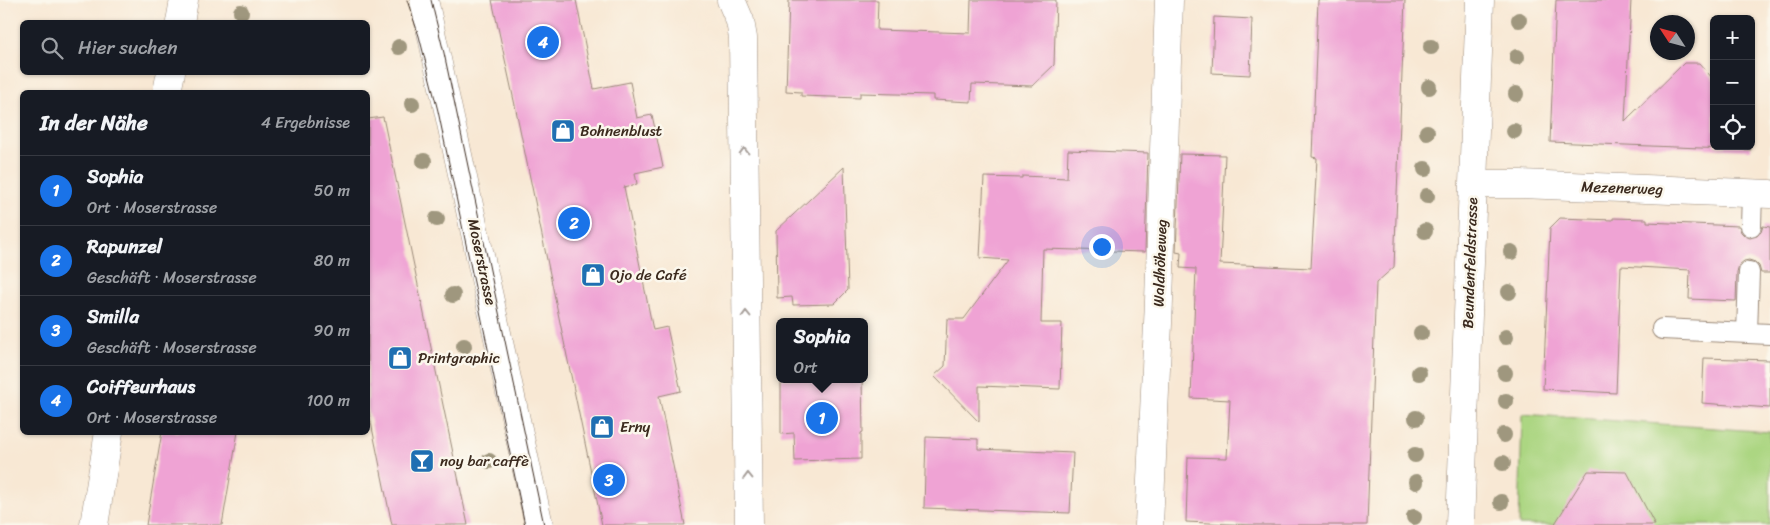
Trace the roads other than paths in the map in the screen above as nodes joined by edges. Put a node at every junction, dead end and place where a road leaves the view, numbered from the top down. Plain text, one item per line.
1 (424, 0) edge
2 (731, 0) edge
3 (1169, 0) edge
4 (1480, 0) edge
5 (171, 75) edge
6 (168, 90) edge
7 (1473, 184) junction
8 (1761, 193) edge
9 (1751, 226) dead end
10 (1749, 272) dead end
11 (1662, 329) dead end
12 (1747, 333) junction
13 (1770, 334) edge
14 (108, 435) edge
15 (94, 525) edge
16 (539, 525) edge
17 (749, 525) edge
18 (1149, 525) edge
19 (1460, 525) edge

1 - 16 street, Moserstrasse
17 -> 2 street
3 - 18 street, Waldhöheweg
4 - 7 street, Beundenfeldstrasse
5 - 6 street
7 - 8 street, Mezenerweg
7 - 19 street, Beundenfeldstrasse
8 - 9 lane
10 - 12 lane
11 - 12 lane
12 - 13 lane
14 - 15 street

